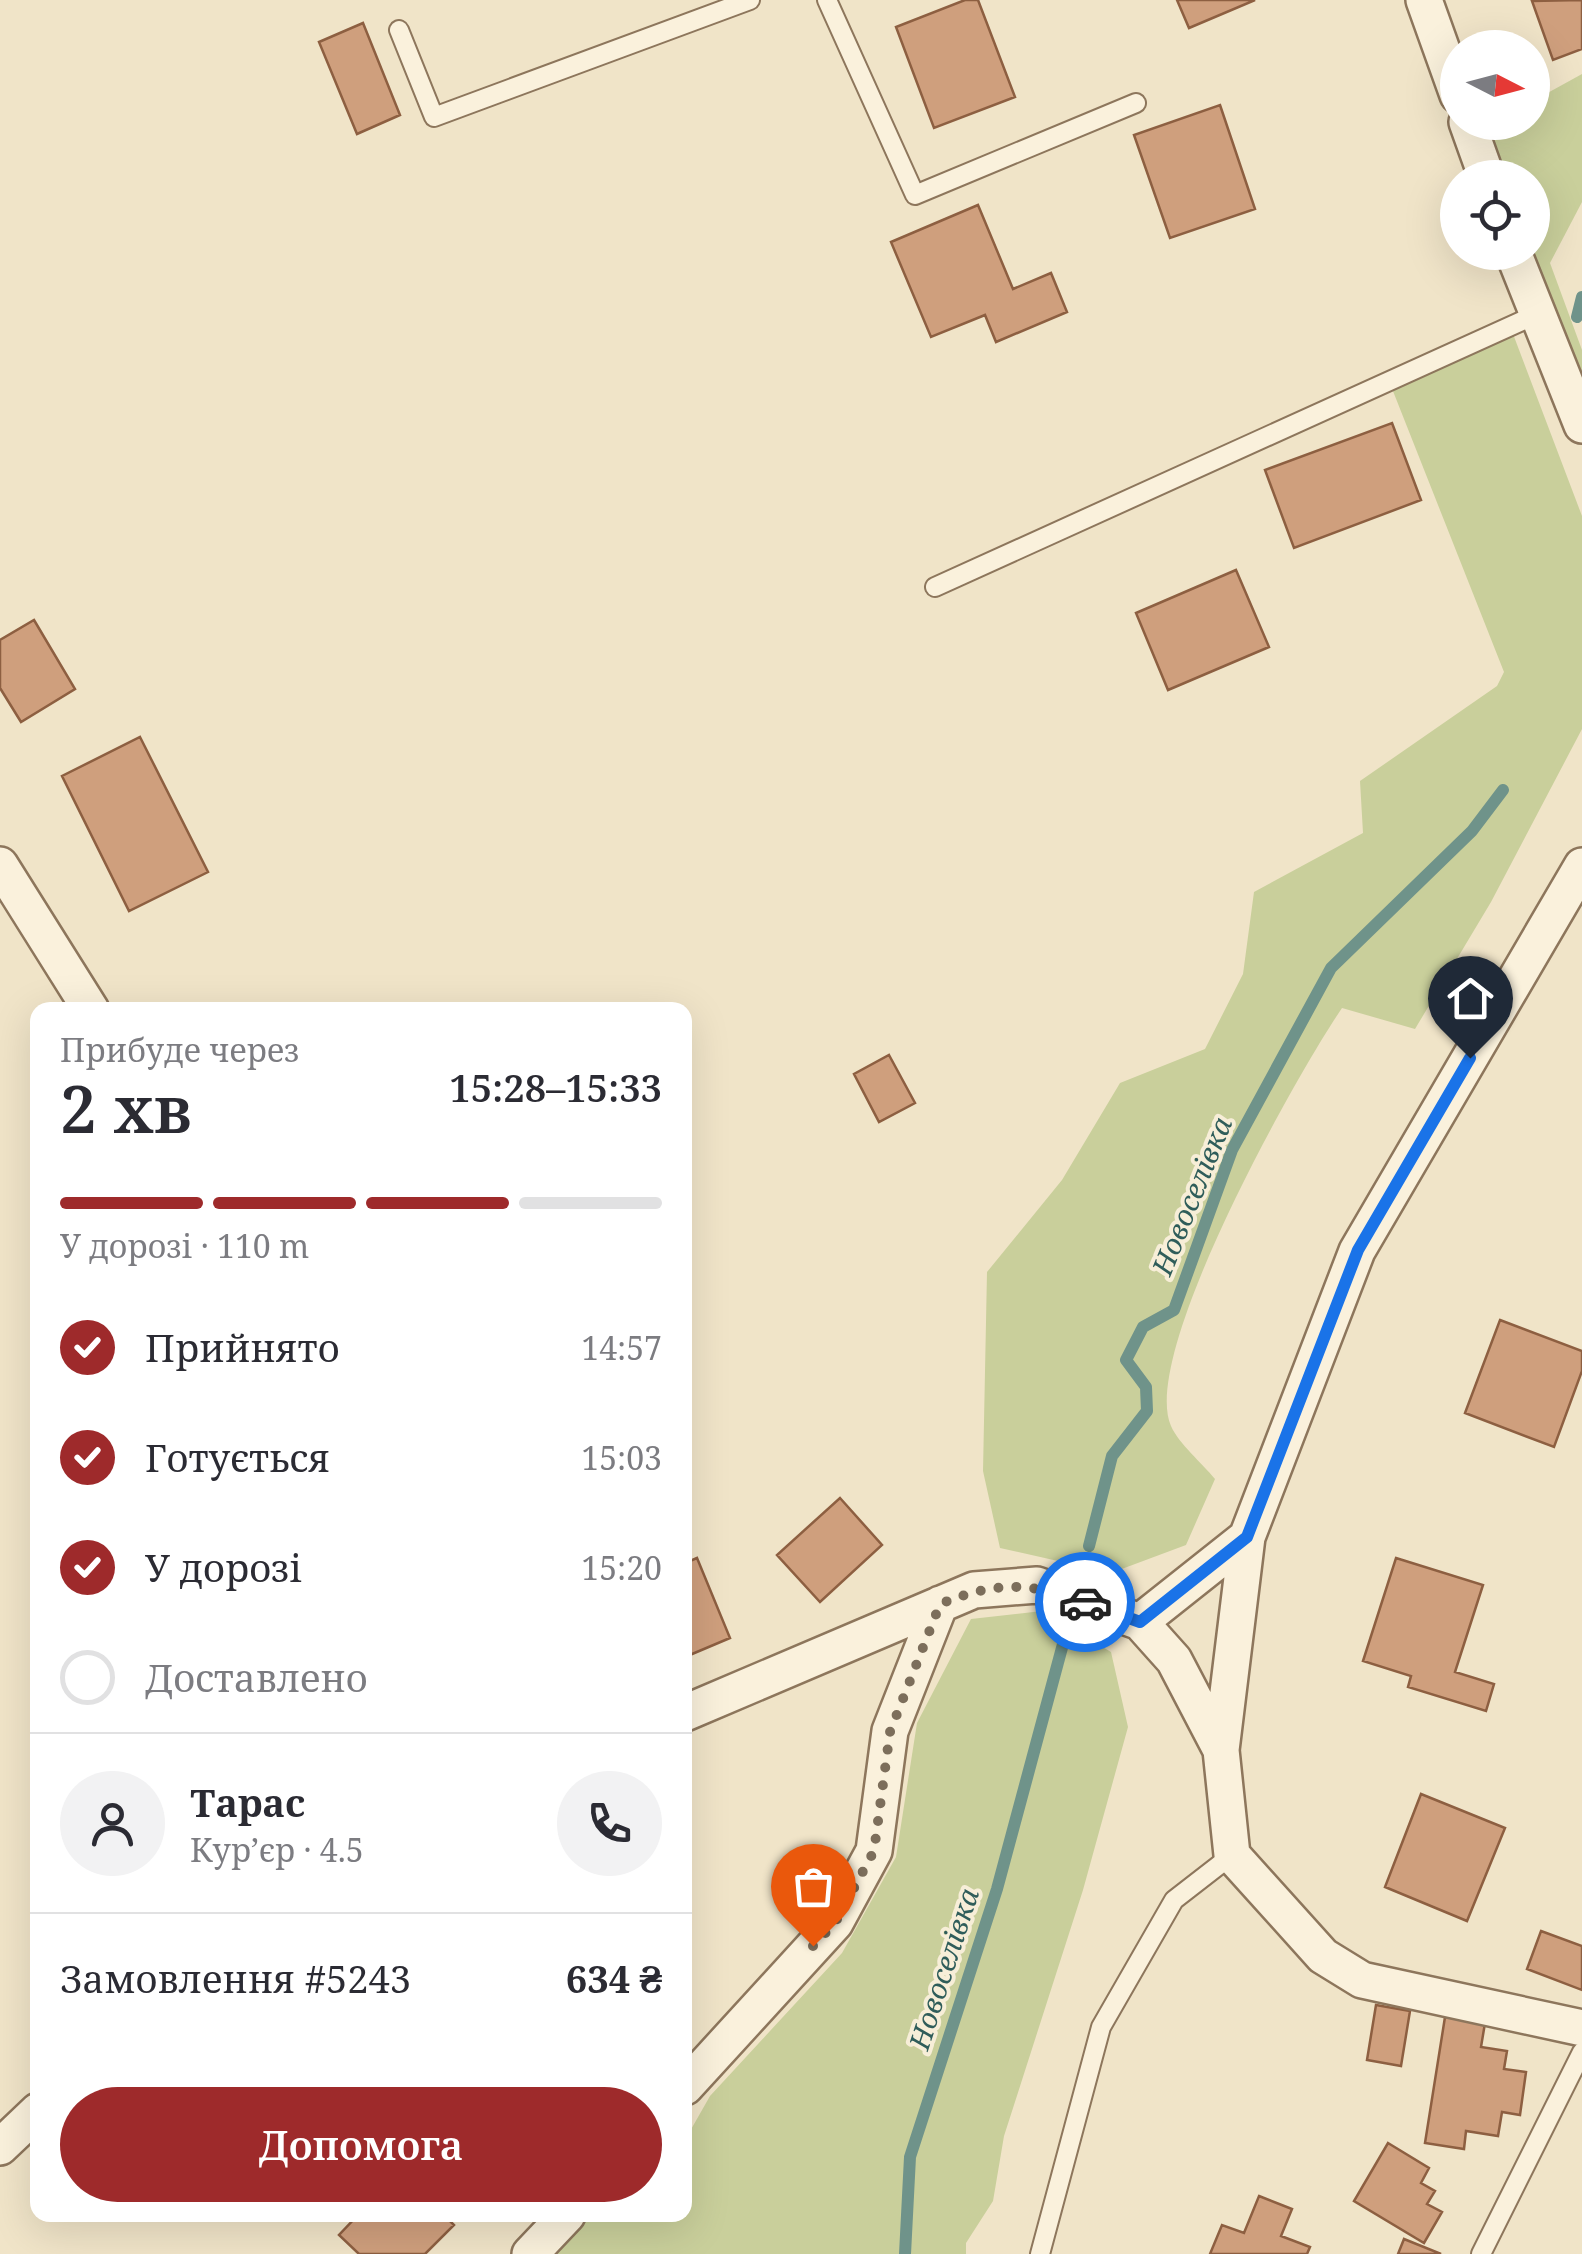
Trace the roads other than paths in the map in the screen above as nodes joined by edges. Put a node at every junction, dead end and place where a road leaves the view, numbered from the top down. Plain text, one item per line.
1 (750, 0) edge
2 (827, 0) edge
3 (1424, 0) edge
4 (399, 30) dead end
5 (1440, 45) edge
6 (1136, 103) dead end
7 (1519, 270) edge
8 (1535, 315) junction
9 (1582, 425) edge
10 (935, 587) dead end
11 (0, 864) edge
12 (1582, 866) edge
13 (86, 1002) edge
14 (1247, 1537) junction
15 (940, 1604) junction
16 (1140, 1622) junction
17 (692, 1709) edge
18 (1221, 1750) junction
19 (1232, 1854) junction
20 (1582, 2028) edge
21 (1582, 2052) edge
22 (692, 2079) edge
23 (30, 2119) edge
24 (0, 2147) edge
25 (561, 2222) edge
26 (530, 2254) edge
27 (1040, 2254) edge
28 (1481, 2254) edge

1 - 4 lane
2 - 6 lane
3 - 5 street
7 - 8 street
8 - 9 street
8 - 10 lane
11 - 13 street
12 - 14 street
14 - 16 street
14 - 18 street
15 - 16 street
15 - 17 street
15 - 22 street
16 - 18 street
18 - 19 street
19 - 20 street
19 - 27 lane
21 - 28 lane
23 - 24 street
25 - 26 street

